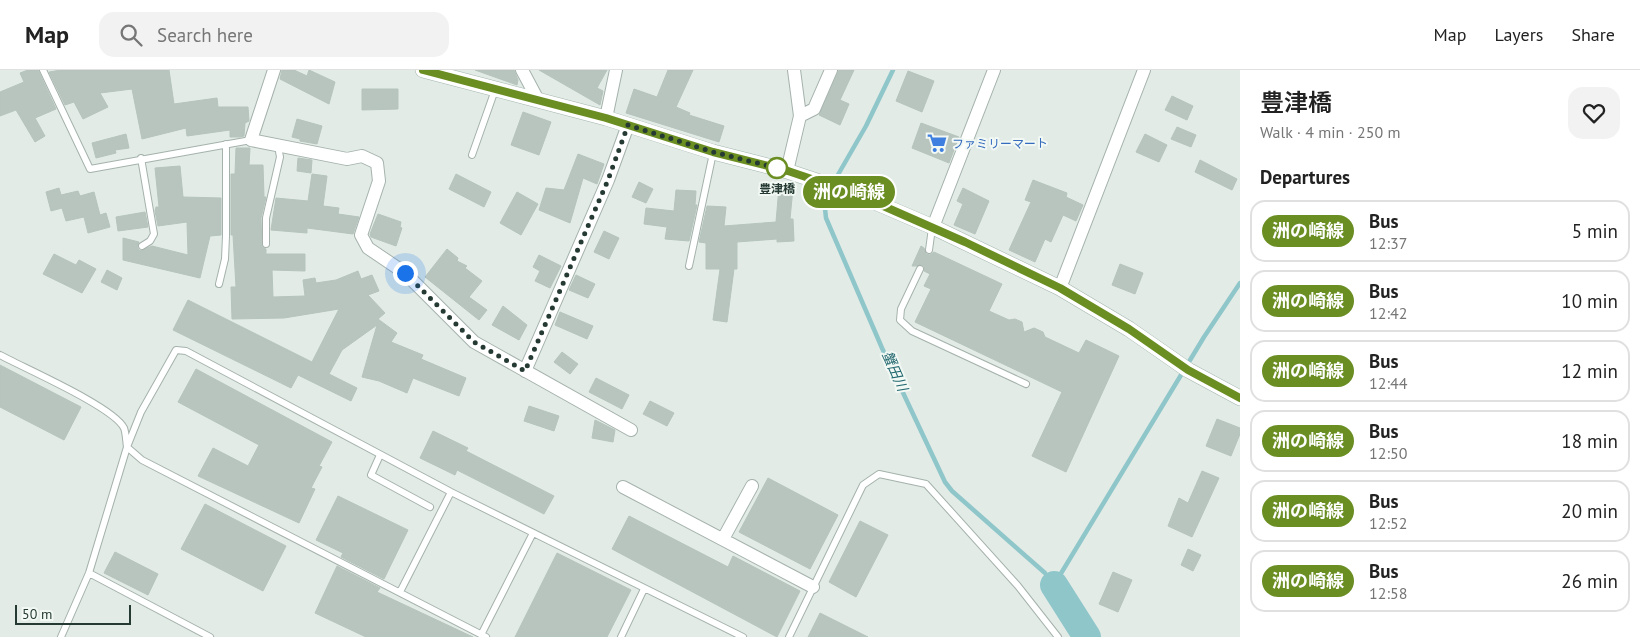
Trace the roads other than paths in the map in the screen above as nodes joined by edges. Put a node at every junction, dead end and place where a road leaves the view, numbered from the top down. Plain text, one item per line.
1 (43, 70) edge
2 (274, 70) edge
3 (423, 70) edge
4 (522, 70) edge
5 (616, 70) edge
6 (794, 70) edge
7 (831, 70) edge
8 (994, 70) edge
9 (1144, 70) edge
10 (496, 89) junction
11 (538, 100) junction
12 (800, 116) junction
13 (606, 118) junction
14 (628, 125) junction
15 (252, 140) junction
16 (226, 144) junction
17 (278, 144) junction
18 (713, 152) junction
19 (472, 155) dead end
20 (140, 158) junction
21 (788, 171) junction
22 (932, 227) junction
23 (266, 244) dead end
24 (142, 246) dead end
25 (929, 250) dead end
26 (689, 266) dead end
27 (920, 269) dead end
28 (219, 284) dead end
29 (1060, 288) junction
30 (0, 356) edge
31 (525, 371) junction
32 (1026, 384) dead end
33 (1240, 398) edge
34 (631, 430) dead end
35 (127, 447) junction
36 (380, 455) junction
37 (752, 486) dead end
38 (623, 487) dead end
39 (451, 492) junction
40 (430, 507) dead end
41 (533, 533) junction
42 (723, 539) junction
43 (89, 572) junction
44 (813, 587) junction
45 (644, 589) junction
46 (400, 592) junction
47 (484, 635) edge
48 (61, 637) edge
49 (210, 637) edge
50 (621, 637) edge
51 (743, 637) edge
52 (789, 637) edge
53 (1058, 637) edge

1 - 20 lane
2 - 15 street
3 - 10 main road
4 - 11 street
5 - 13 street
6 - 12 street
7 - 12 street
8 - 22 street
9 - 29 street
10 - 11 main road
10 - 19 lane
11 - 13 main road
12 - 21 street
13 - 14 main road
14 - 18 main road
14 - 31 street
15 - 16 lane
15 - 17 street
16 - 20 lane
16 - 28 lane
17 - 23 lane
17 - 31 street
18 - 21 main road
18 - 26 lane
20 - 24 lane
21 - 22 main road
22 - 25 lane
22 - 29 main road
27 - 32 lane
29 - 33 main road
30 - 35 lane
31 - 34 street
35 - 36 lane
35 - 43 lane
35 - 46 lane
36 - 39 lane
36 - 40 lane
37 - 42 street
38 - 42 street
39 - 41 lane
39 - 46 lane
41 - 45 lane
41 - 47 lane
42 - 44 street
43 - 48 lane
43 - 49 lane
44 - 52 lane
44 - 53 lane
45 - 50 lane
45 - 51 lane
46 - 47 lane

